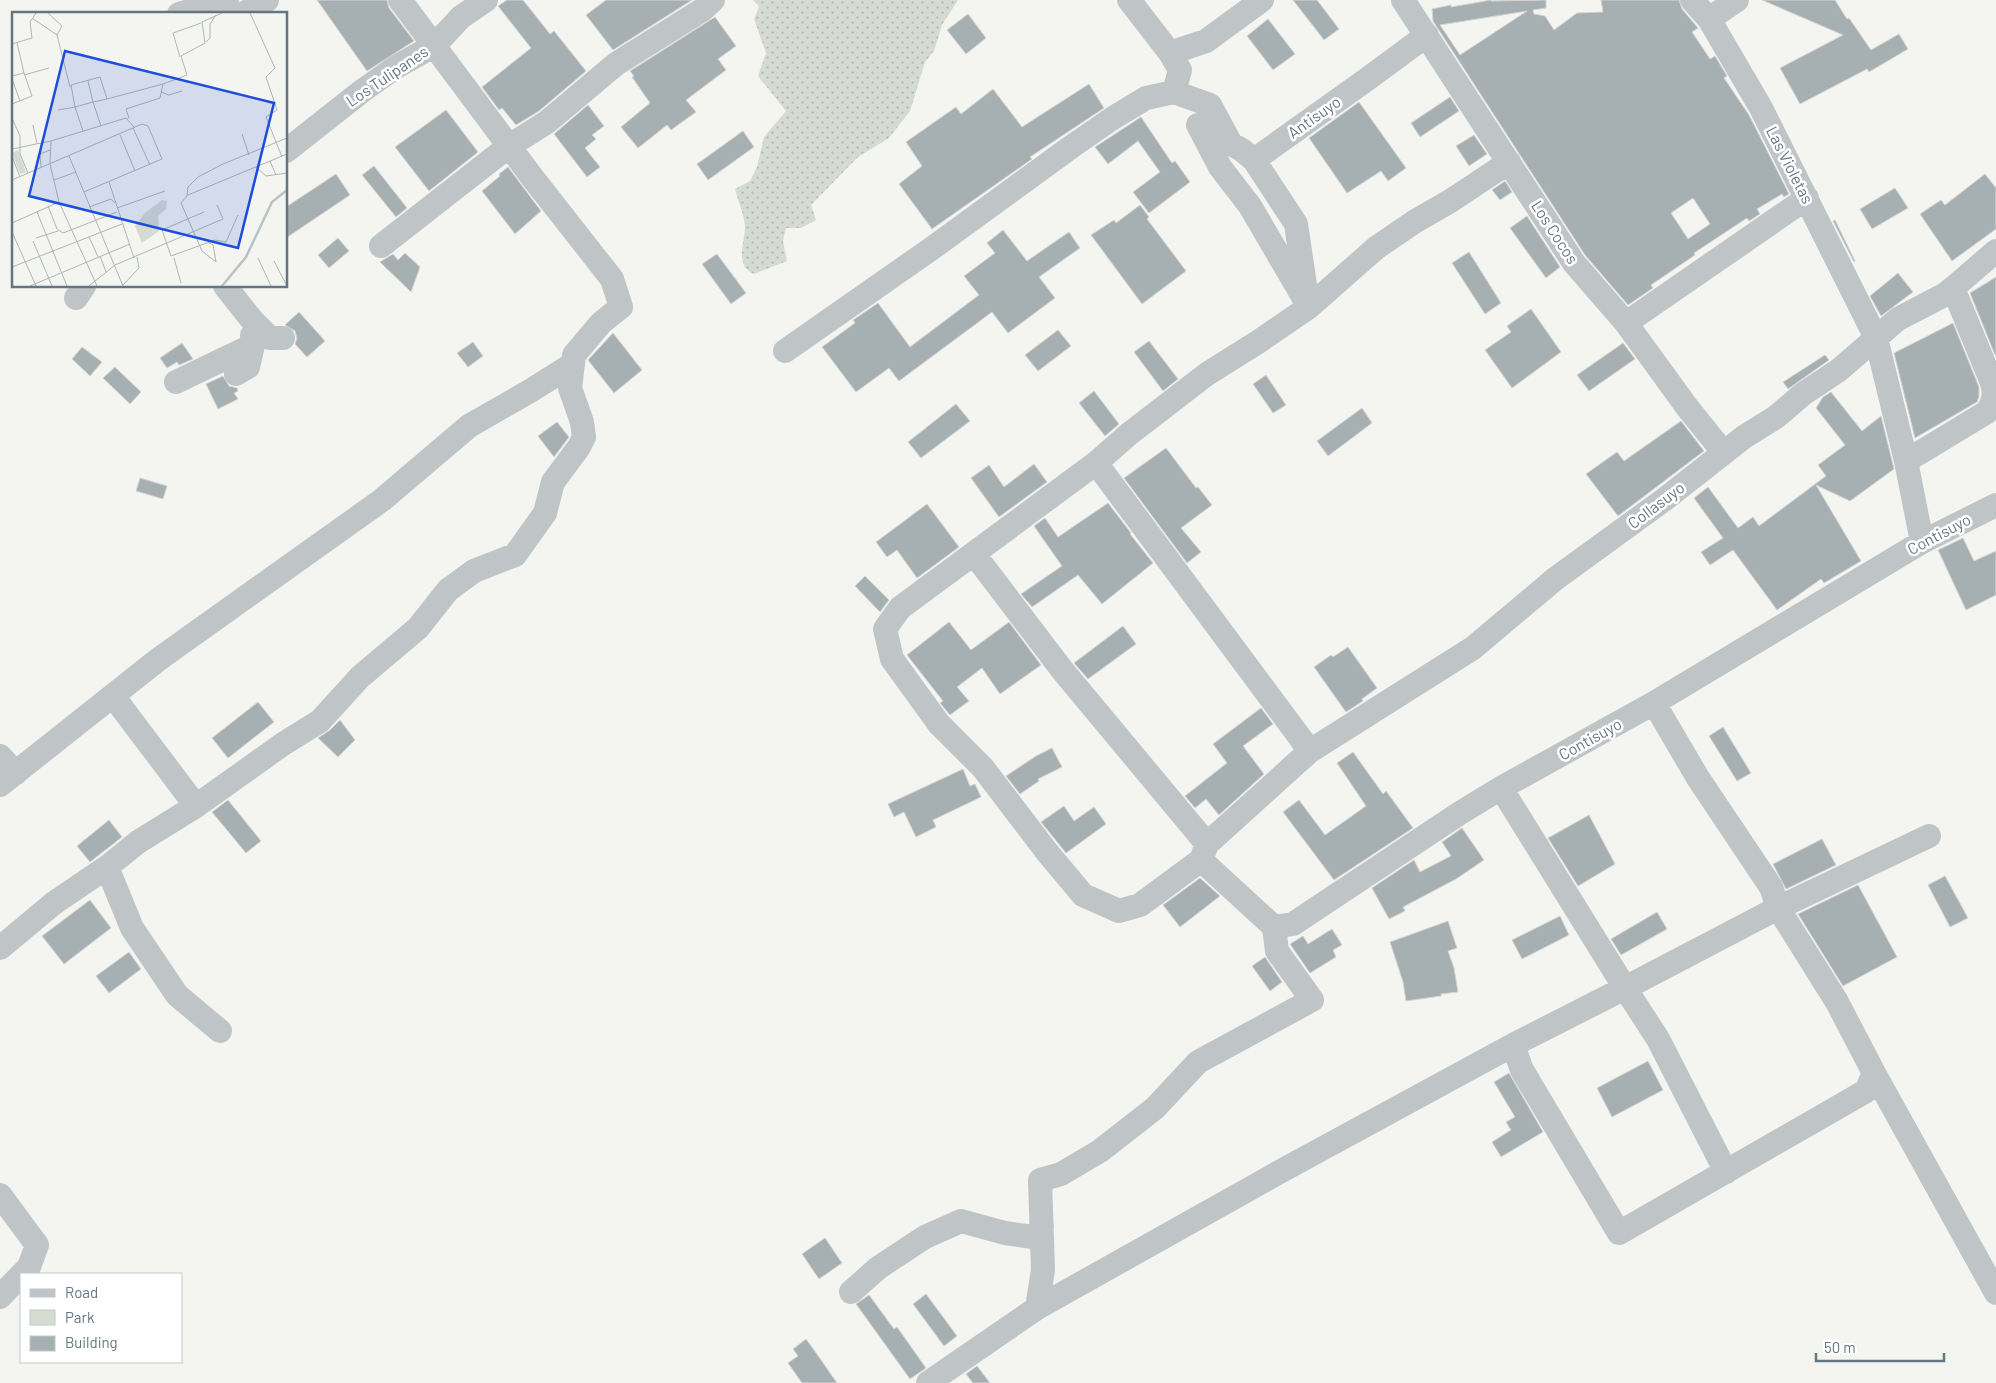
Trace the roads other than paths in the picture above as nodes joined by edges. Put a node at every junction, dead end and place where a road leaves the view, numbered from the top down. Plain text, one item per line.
1 (227, 0) edge
2 (267, 0) edge
3 (400, 0) edge
4 (486, 0) edge
5 (712, 0) edge
6 (1129, 0) edge
7 (1262, 0) edge
8 (1403, 0) edge
9 (1692, 0) edge
10 (1737, 0) edge
11 (186, 12) edge
12 (246, 12) edge
13 (1708, 19) junction
14 (1427, 35) junction
15 (434, 45) junction
16 (1170, 53) junction
17 (1174, 92) junction
18 (1199, 126) junction
19 (1231, 144) junction
20 (509, 146) junction
21 (288, 149) edge
22 (1254, 160) junction
23 (1509, 162) junction
24 (1807, 198) junction
25 (381, 246) dead end
26 (1996, 251) edge
27 (227, 288) edge
28 (1953, 288) junction
29 (1308, 306) junction
30 (252, 320) junction
31 (1626, 323) junction
32 (283, 338) dead end
33 (1876, 338) junction
34 (253, 344) junction
35 (785, 351) dead end
36 (573, 364) junction
37 (236, 374) dead end
38 (176, 382) dead end
39 (1724, 453) junction
40 (1906, 460) junction
41 (1096, 463) junction
42 (1996, 505) edge
43 (1922, 542) junction
44 (974, 554) junction
45 (113, 696) junction
46 (1654, 703) junction
47 (1310, 751) junction
48 (0, 756) edge
49 (8, 779) edge
50 (1501, 788) junction
51 (196, 806) junction
52 (1930, 836) dead end
53 (1204, 852) junction
54 (106, 867) junction
55 (1778, 908) junction
56 (1274, 927) junction
57 (0, 948) edge
58 (1625, 988) junction
59 (220, 1031) dead end
60 (1513, 1045) junction
61 (1874, 1073) junction
62 (1726, 1172) junction
63 (0, 1195) edge
64 (1042, 1227) junction
65 (24, 1273) edge
66 (20, 1277) edge
67 (851, 1292) dead end
68 (1996, 1293) edge
69 (0, 1297) edge
70 (1037, 1308) junction
71 (928, 1383) edge

1 - 11 street
2 - 12 street
3 - 15 street
4 - 15 street, Los Tulipanes
5 - 20 street
6 - 16 street
7 - 16 street
8 - 14 street, Los Cocos
9 - 13 street, Las Violetas
10 - 13 street
13 - 24 street, Las Violetas
14 - 22 street, Antisuyo
14 - 23 street, Los Cocos
15 - 20 street
15 - 21 street, Los Tulipanes
16 - 17 street
17 - 18 street
17 - 19 street
17 - 35 street
18 - 19 street
18 - 29 street
19 - 22 street
20 - 25 street
20 - 36 street
22 - 29 street
23 - 29 street, Collasuyo
23 - 31 street, Los Cocos
24 - 31 street
24 - 33 street, Las Violetas
26 - 28 street, Collasuyo
27 - 30 street
28 - 33 street, Collasuyo
28 - 40 street
29 - 41 street, Collasuyo
30 - 32 street
30 - 34 street
31 - 39 street, Los Cocos
33 - 39 street, Collasuyo
33 - 40 street, Las Violetas
34 - 37 street
34 - 38 street
36 - 45 street
36 - 51 street
39 - 47 street, Collasuyo
40 - 43 street, Las Violetas
41 - 44 street, Collasuyo
41 - 47 street
42 - 43 street, Contisuyo
43 - 46 street, Contisuyo
44 - 53 street
44 - 53 street, Collasuyo
45 - 49 street
45 - 51 street
46 - 50 street, Contisuyo
46 - 55 street
47 - 53 street, Collasuyo
48 - 49 street
50 - 56 street, Contisuyo
50 - 58 street
51 - 54 street
52 - 55 street
53 - 56 street
54 - 57 street
54 - 59 street
55 - 58 street
55 - 61 street
56 - 64 street
58 - 60 street
58 - 62 street
60 - 62 street
60 - 70 street
61 - 62 street
61 - 68 street
63 - 65 street
64 - 67 street
64 - 70 street
66 - 69 street
70 - 71 street

